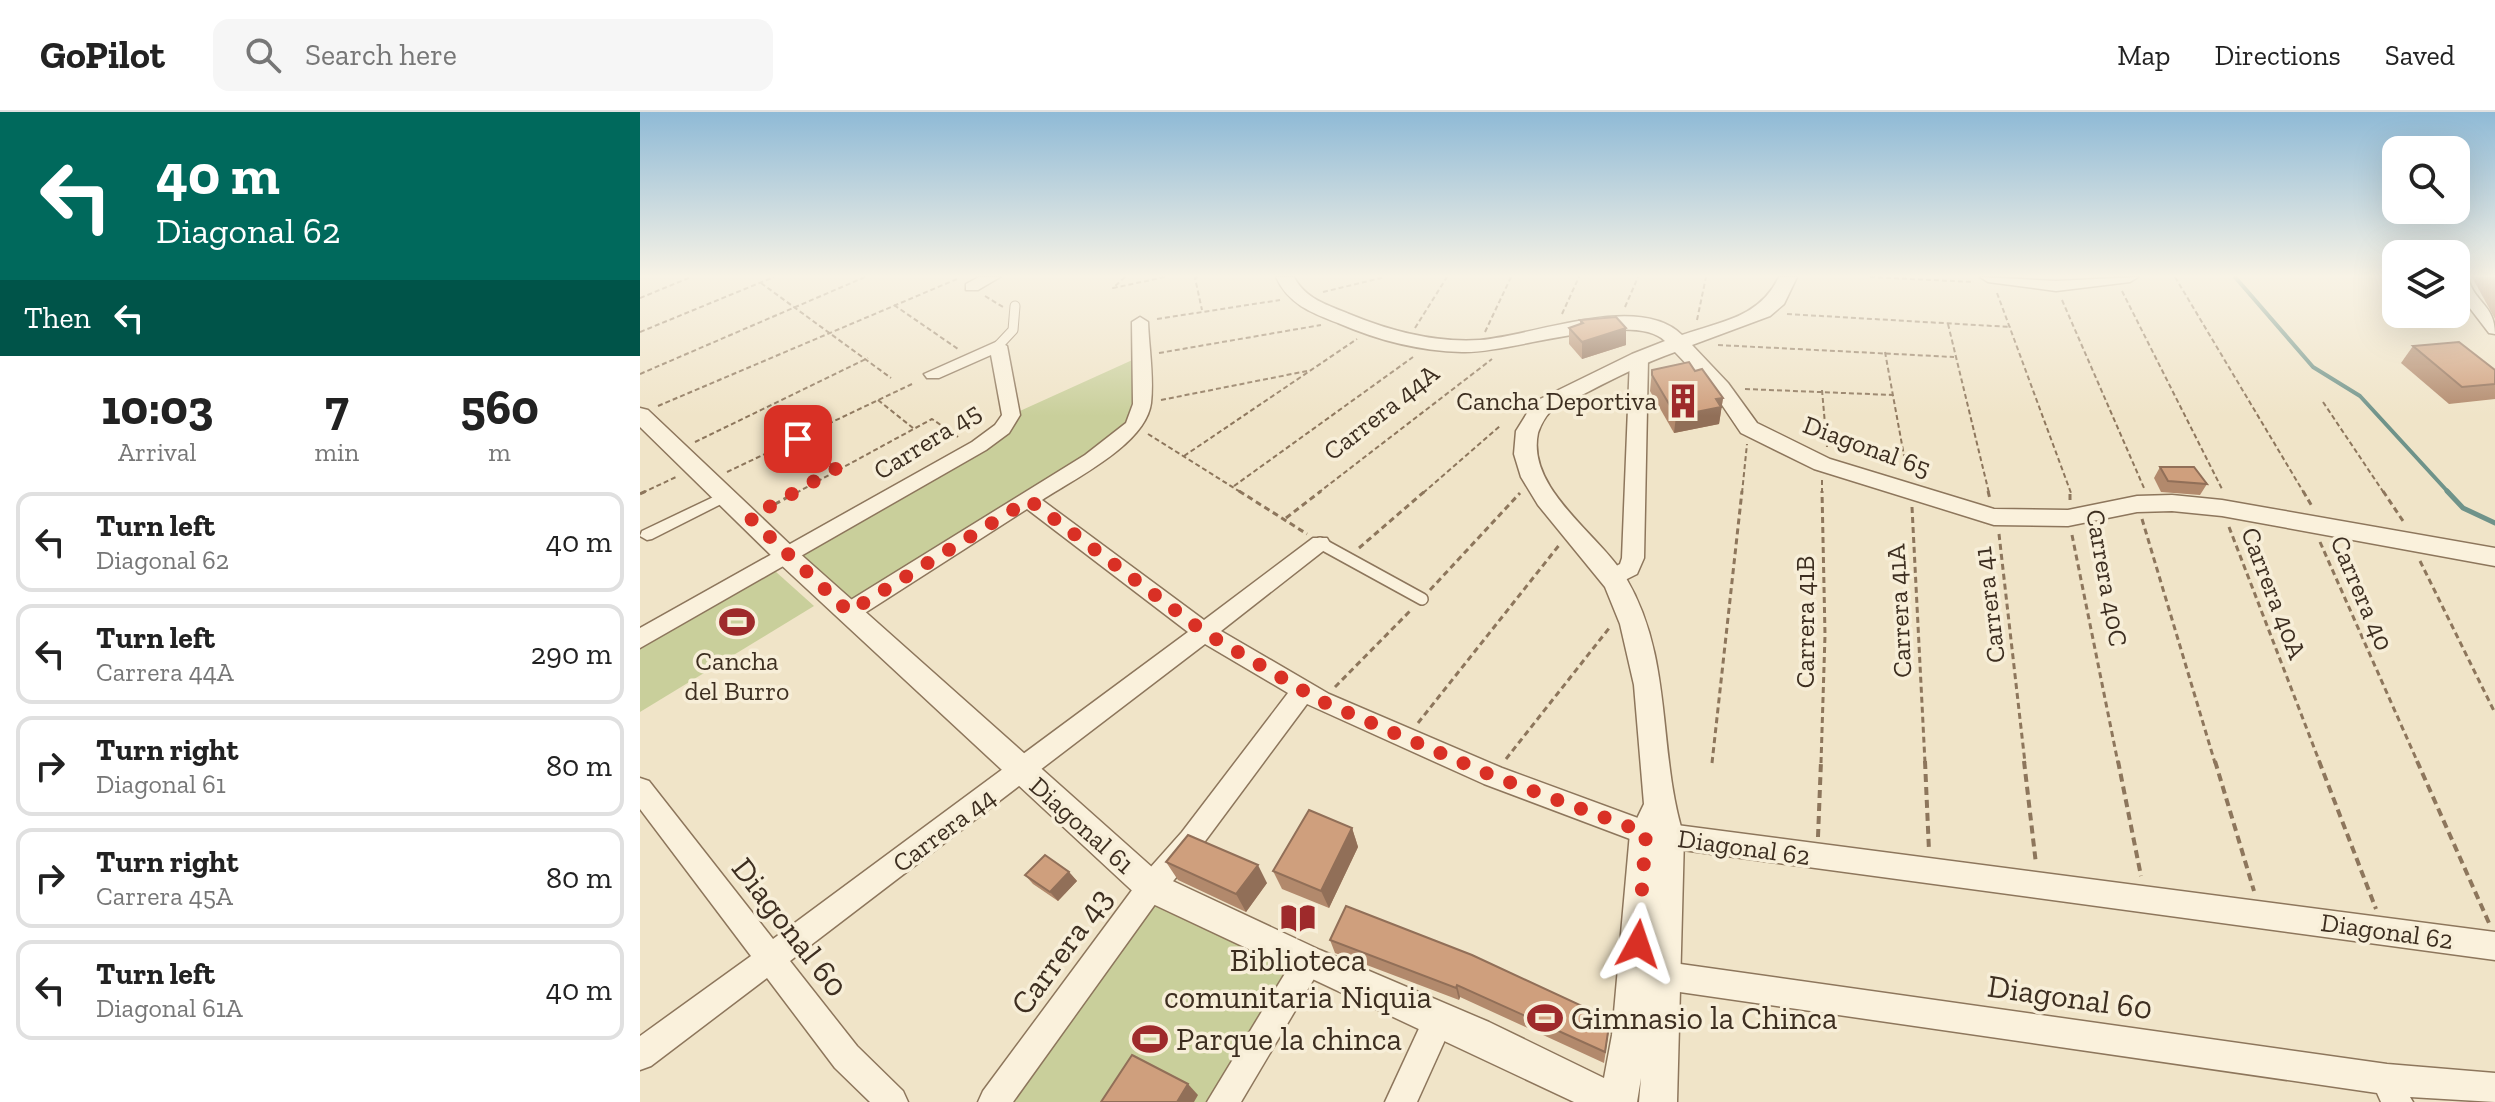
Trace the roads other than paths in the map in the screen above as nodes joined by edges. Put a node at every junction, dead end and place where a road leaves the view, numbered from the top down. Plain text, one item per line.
1 (1014, 323) edge
2 (1140, 323) edge
3 (1355, 323) edge
4 (1608, 323) edge
5 (1635, 323) edge
6 (1734, 323) edge
7 (1685, 342) junction
8 (998, 346) junction
9 (1639, 358) junction
10 (933, 374) dead end
11 (645, 416) edge
12 (702, 474) junction
13 (1029, 500) junction
14 (647, 535) dead end
15 (1320, 543) joint
16 (788, 557) junction
17 (2495, 557) edge
18 (1613, 578) junction
19 (1422, 599) dead end
20 (849, 612) junction
21 (1204, 632) junction
22 (640, 639) edge
23 (1304, 690) junction
24 (1023, 771) junction
25 (640, 789) edge
26 (1657, 826) junction
27 (1151, 887) junction
28 (2495, 946) edge
29 (769, 960) junction
30 (1308, 962) junction
31 (1649, 974) junction
32 (1439, 1020) junction
33 (640, 1055) edge
34 (2495, 1089) edge
35 (2392, 1091) edge
36 (892, 1102) edge
37 (994, 1102) edge
38 (1223, 1102) edge
39 (1401, 1102) edge
40 (1616, 1102) edge
41 (1658, 1102) edge

1 - 8 lane
2 - 13 street
3 - 4 street, Diagonal 65
5 - 7 street, Diagonal 65
6 - 7 street
7 - 9 street
7 - 17 street, Diagonal 65
8 - 10 street
8 - 16 street, Carrera 45
9 - 18 street
9 - 18 street
11 - 12 street, Diagonal 61
12 - 14 street
12 - 16 street, Diagonal 61
13 - 20 street
13 - 21 street, Diagonal 62
15 - 19 lane
15 - 21 street, Carrera 44
16 - 20 street, Diagonal 61
16 - 22 street, Carrera 45
18 - 26 street
20 - 24 street, Diagonal 61
21 - 23 street, Diagonal 62
21 - 24 street, Carrera 44
23 - 26 street, Diagonal 62
23 - 27 street, Carrera 43
24 - 27 street, Diagonal 61
24 - 29 street, Carrera 44
25 - 29 street, Diagonal 60
26 - 28 street, Diagonal 62
26 - 31 street
27 - 30 street, Diagonal 61
27 - 37 street, Carrera 43
29 - 33 street, Carrera 44
29 - 36 street, Diagonal 60
30 - 32 street, Diagonal 61
30 - 38 street
31 - 35 street, Diagonal 60
31 - 40 street
31 - 41 street
32 - 39 street
32 - 40 street, Diagonal 61
34 - 35 street, Diagonal 60

